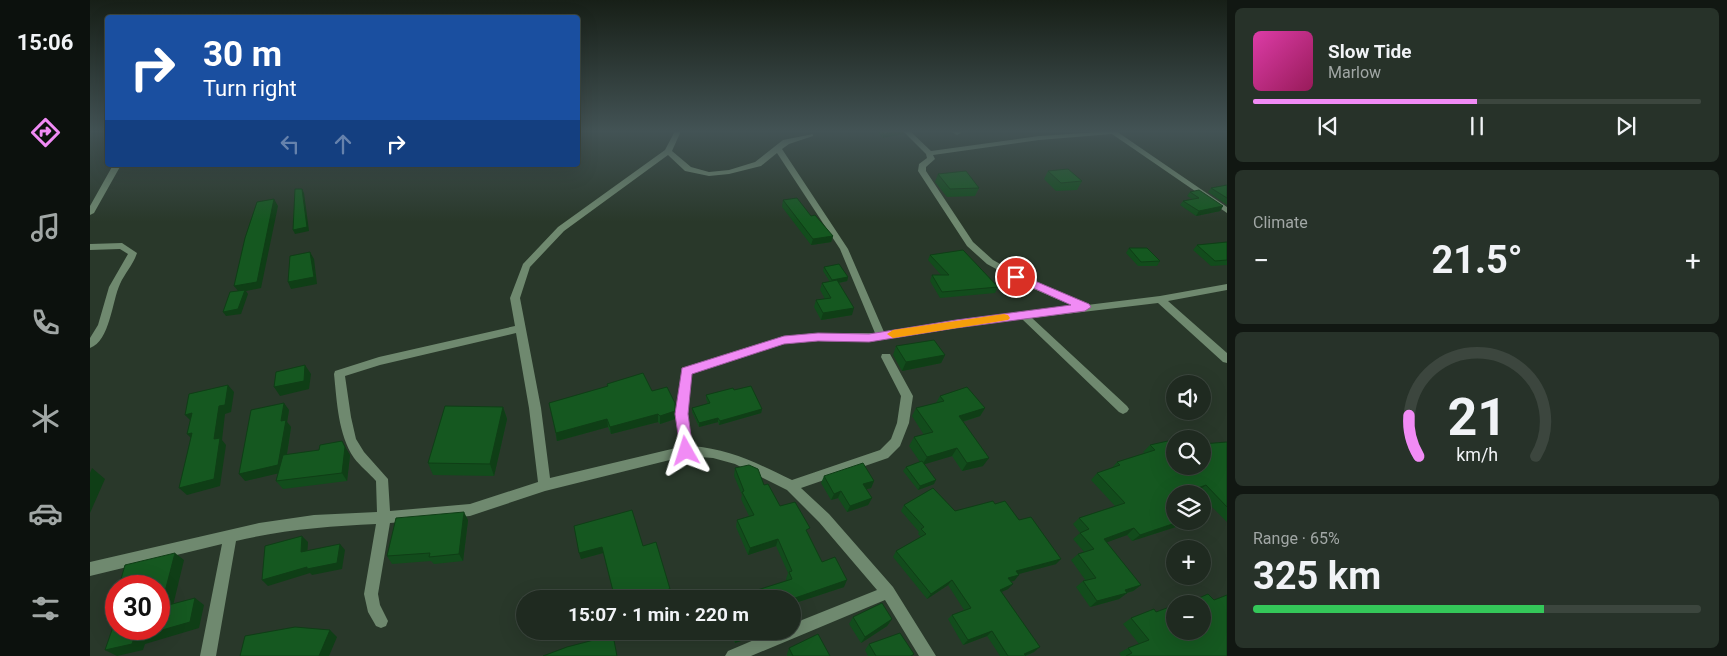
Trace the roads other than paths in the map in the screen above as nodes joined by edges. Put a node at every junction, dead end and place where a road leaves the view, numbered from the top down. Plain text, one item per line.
1 (653, 162) edge
2 (680, 162) edge
3 (761, 162) edge
4 (786, 162) edge
5 (928, 162) edge
6 (1156, 162) edge
7 (116, 167) edge
8 (1227, 211) edge
9 (90, 214) edge
10 (90, 246) edge
11 (1227, 287) edge
12 (1160, 298) junction
13 (1085, 307) junction
14 (1023, 315) junction
15 (521, 328) junction
16 (881, 336) junction
17 (90, 344) edge
18 (886, 357) dead end
19 (1227, 359) edge
20 (1123, 409) dead end
21 (686, 451) junction
22 (546, 485) junction
23 (790, 486) junction
24 (384, 518) junction
25 (230, 535) junction
26 (90, 569) edge
27 (888, 592) junction
28 (381, 621) dead end
29 (208, 656) edge
30 (733, 656) edge
31 (928, 656) edge

1 - 15 street
2 - 3 street
4 - 16 street
5 - 13 street
6 - 8 street
7 - 9 street
10 - 17 street
11 - 12 street
12 - 13 street
12 - 19 street
13 - 14 street
14 - 16 street
14 - 20 street
15 - 22 street
15 - 24 street
16 - 21 street
18 - 23 street
21 - 22 street
21 - 23 street
22 - 24 street
23 - 27 street
24 - 25 street
24 - 28 street
25 - 26 street
25 - 29 street
27 - 30 street
27 - 31 street

